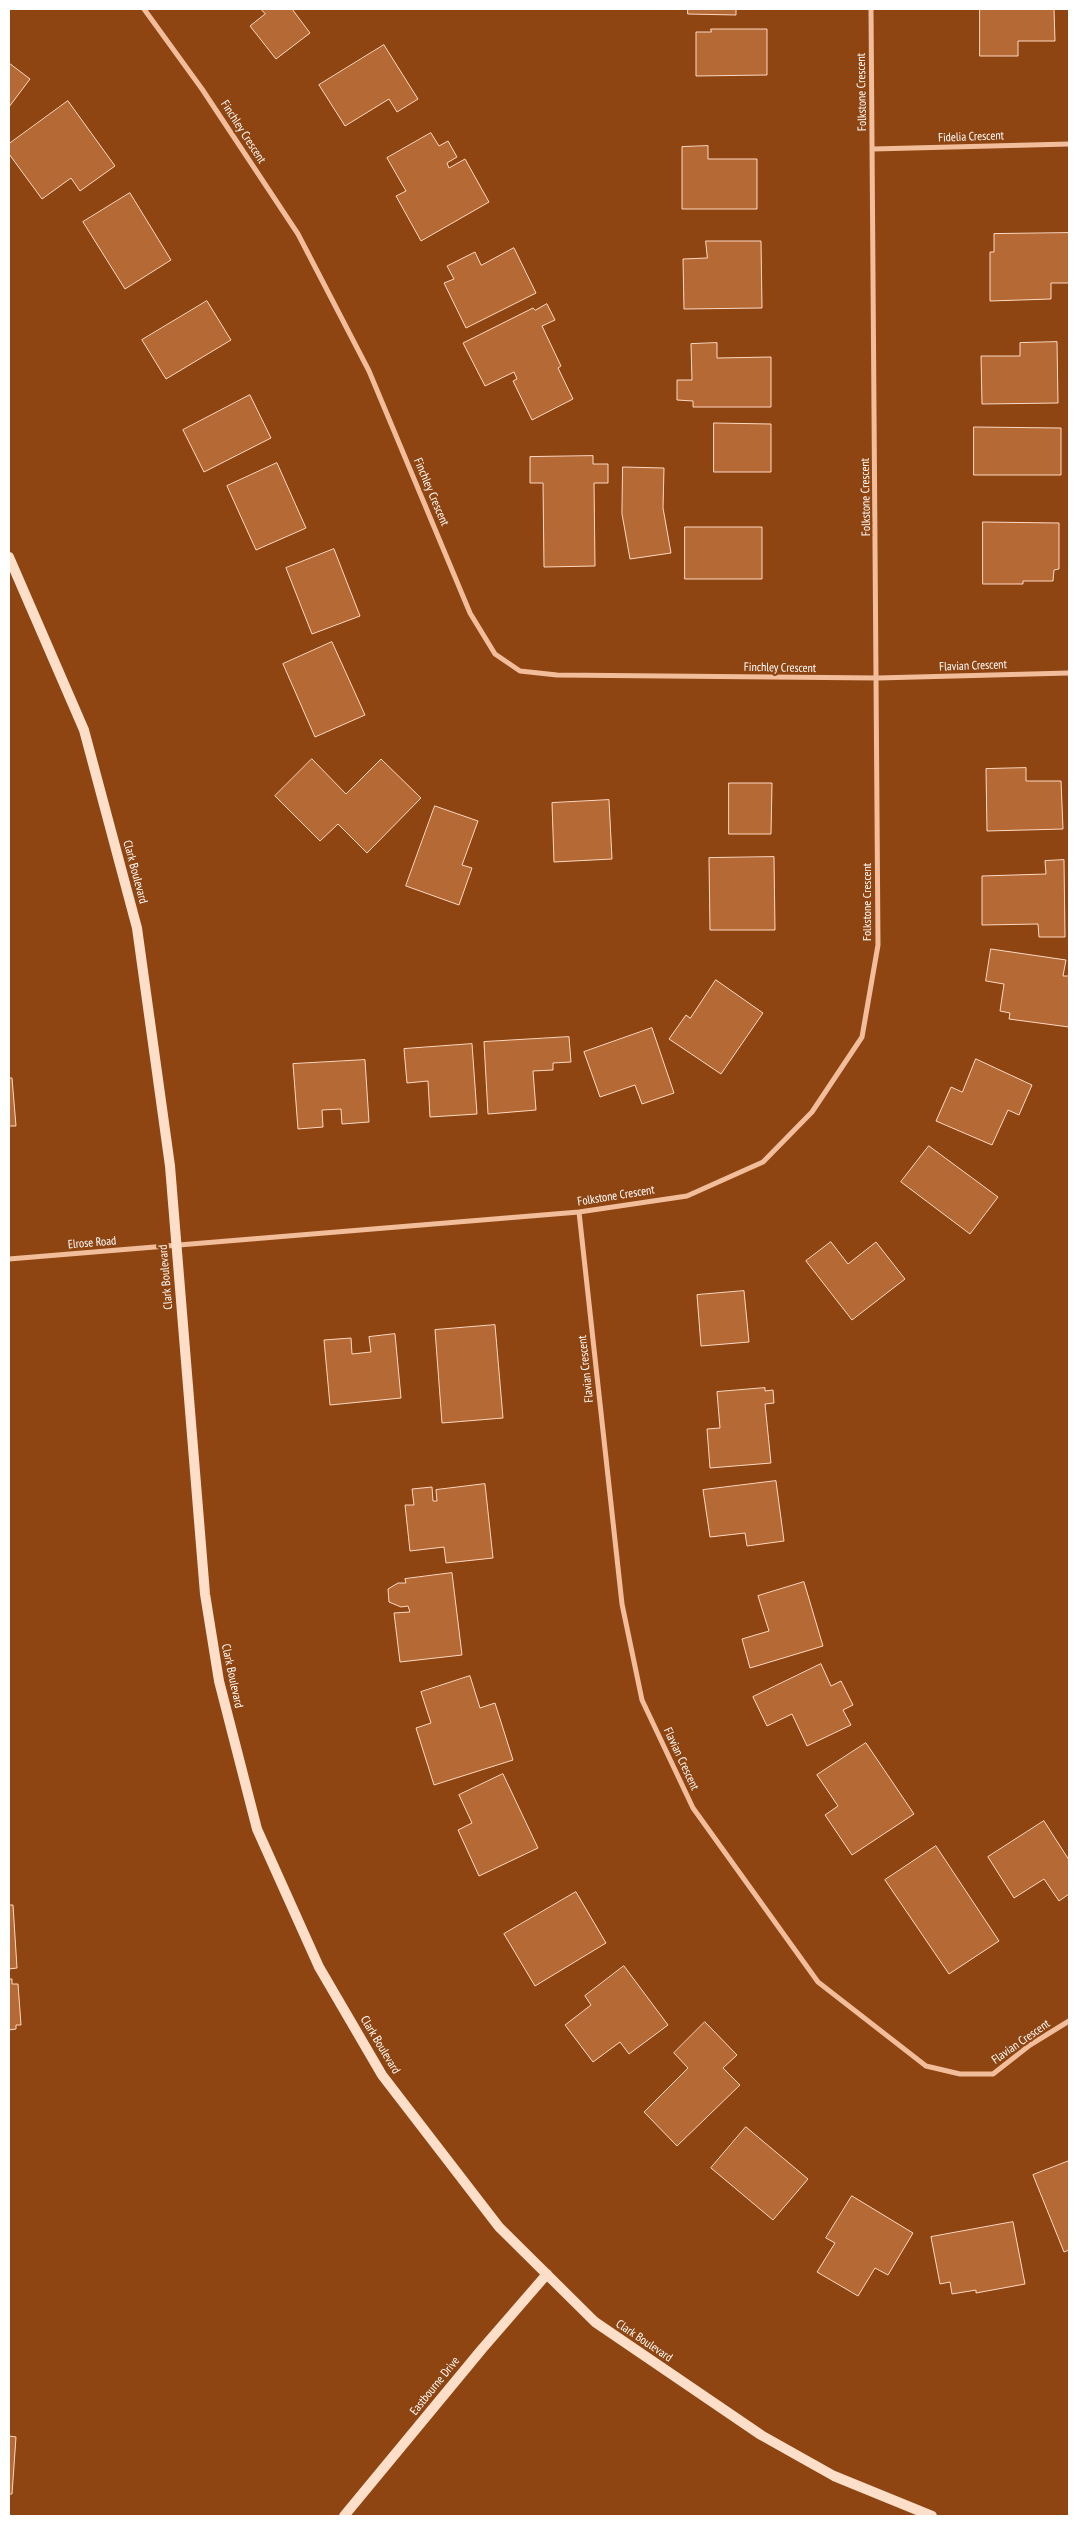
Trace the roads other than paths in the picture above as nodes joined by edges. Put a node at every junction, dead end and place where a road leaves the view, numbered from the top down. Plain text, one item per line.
1 (144, 9) edge
2 (871, 9) edge
3 (1069, 144) edge
4 (873, 150) junction
5 (9, 557) edge
6 (1069, 673) edge
7 (878, 678) junction
8 (579, 1212) junction
9 (176, 1246) junction
10 (9, 1259) edge
11 (1069, 2020) edge
12 (547, 2274) junction
13 (344, 2516) edge
14 (932, 2516) edge

1 - 7 street, Finchley Crescent
2 - 4 street, Folkstone Crescent
3 - 4 street, Fidelia Crescent
4 - 7 street, Folkstone Crescent
5 - 9 street, Clark Boulevard
6 - 7 street, Flavian Crescent
7 - 8 street, Folkstone Crescent
8 - 9 street, Folkstone Crescent
8 - 11 street, Flavian Crescent
9 - 10 street, Elrose Road
9 - 12 street, Clark Boulevard
12 - 13 street, Eastbourne Drive
12 - 14 street, Clark Boulevard

